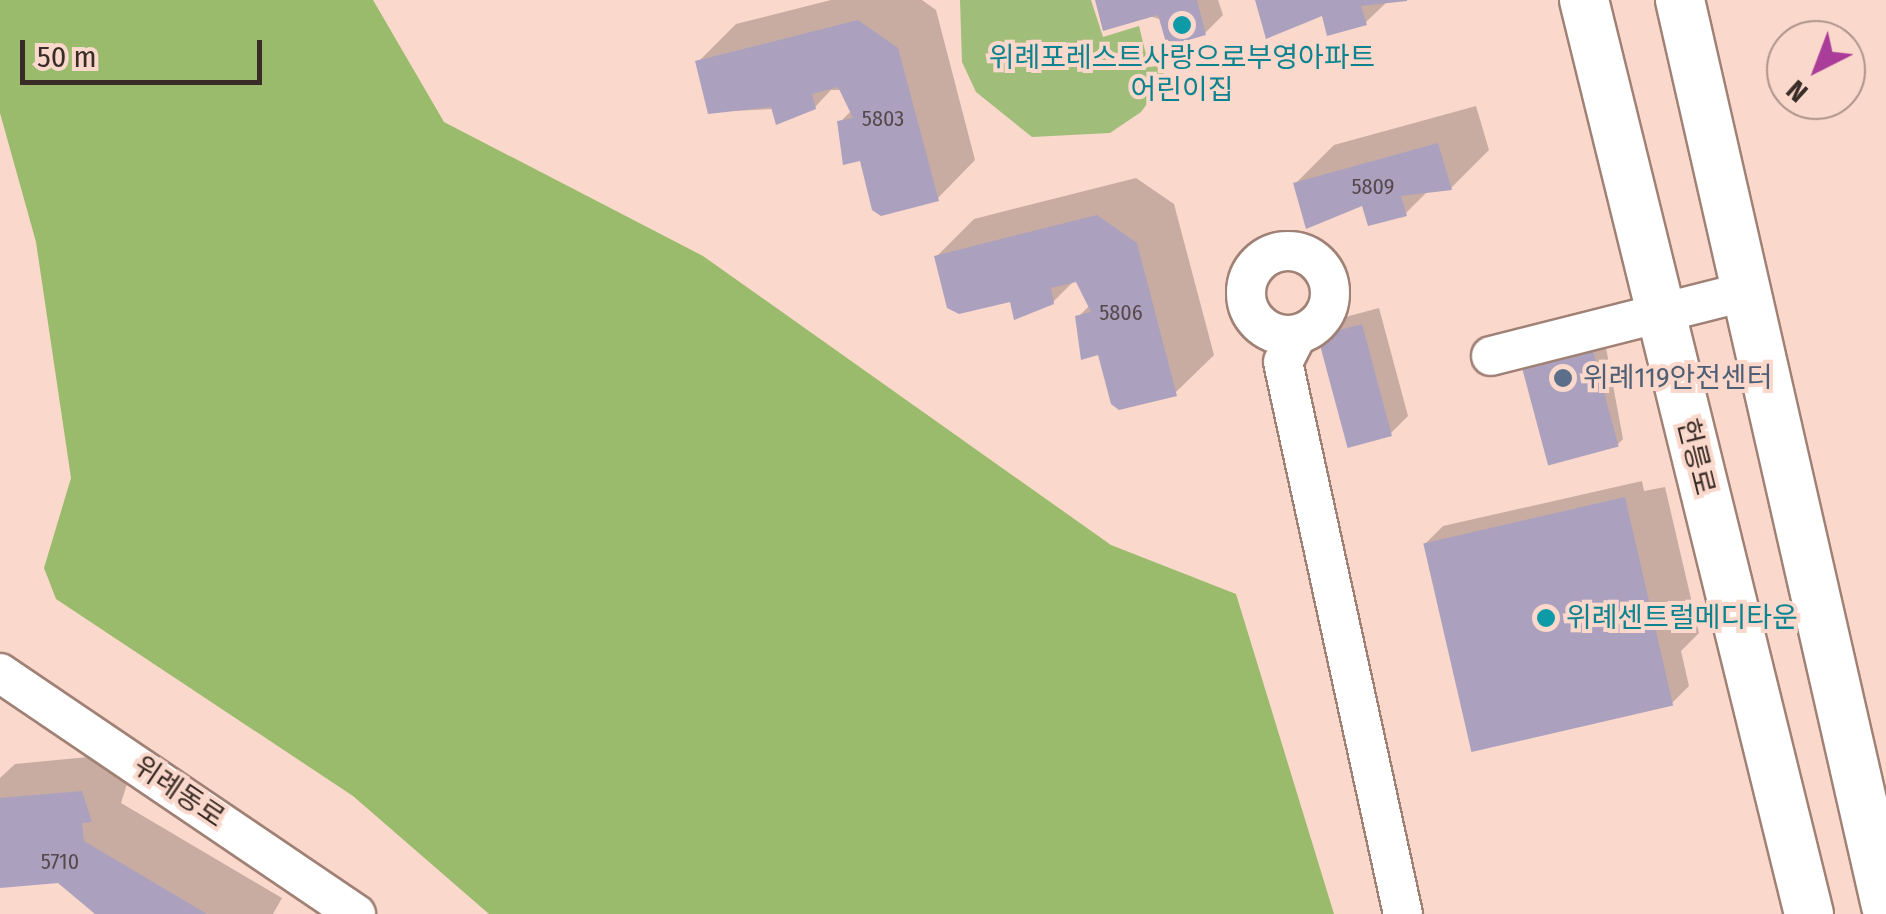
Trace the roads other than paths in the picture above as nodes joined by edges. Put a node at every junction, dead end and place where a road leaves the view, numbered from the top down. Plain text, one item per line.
1 (1584, 0) edge
2 (1680, 0) edge
3 (1747, 291) junction
4 (1658, 310) junction
5 (1298, 334) dead end
6 (1491, 356) dead end
7 (0, 672) edge
8 (1886, 906) edge
9 (356, 914) edge
10 (1403, 914) edge
11 (1808, 914) edge

1 - 4 main road, 헌릉로
2 - 3 main road
3 - 4 street
3 - 8 main road
4 - 6 street
4 - 11 main road, 헌릉로
5 - 10 street
7 - 9 street, 위례동로

